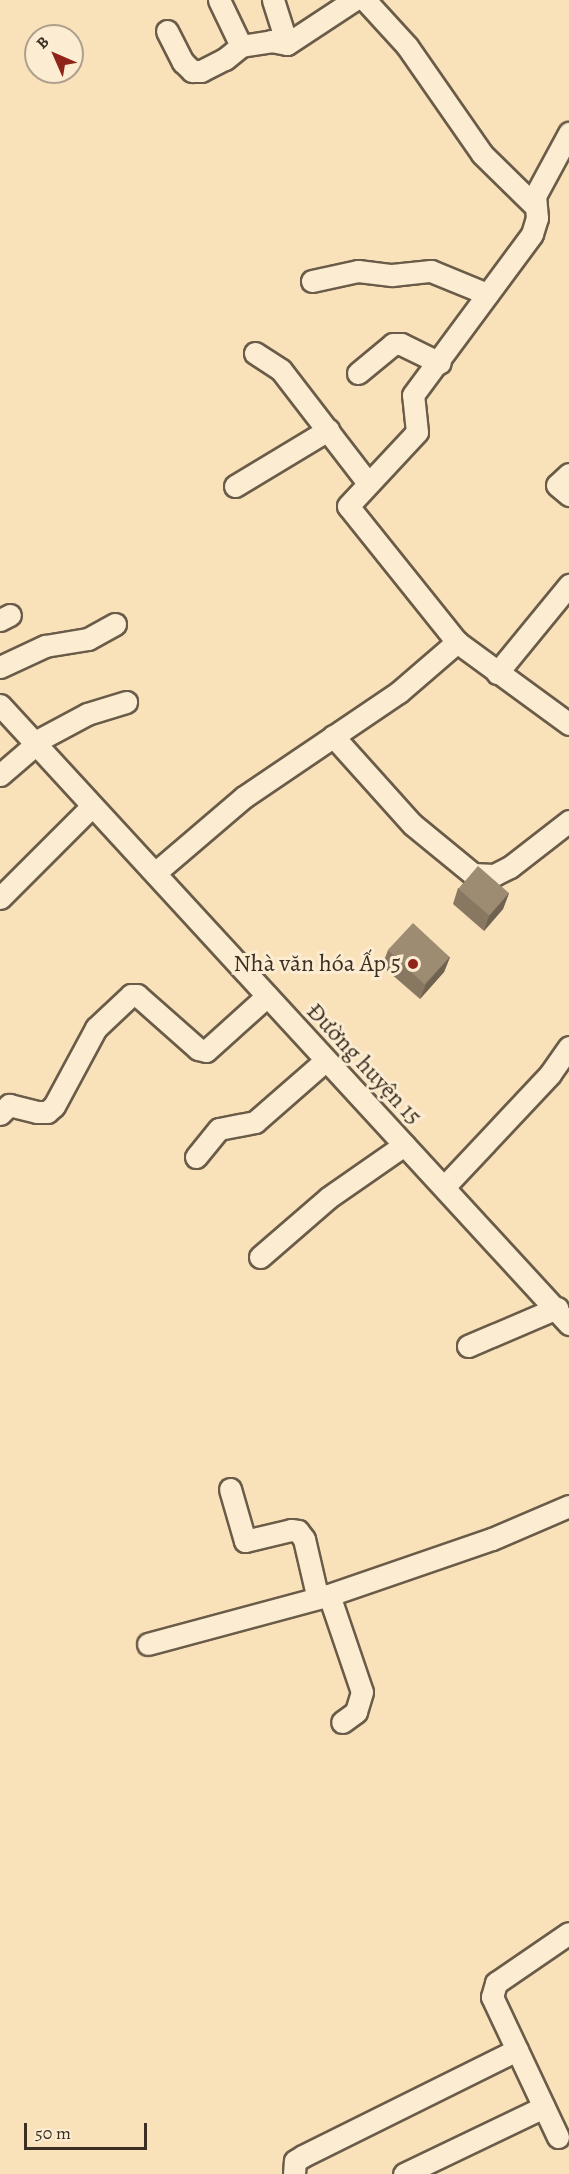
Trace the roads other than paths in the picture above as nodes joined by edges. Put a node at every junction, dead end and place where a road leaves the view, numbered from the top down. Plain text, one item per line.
1 (219, 0) edge
2 (273, 0) edge
3 (354, 0) edge
4 (365, 0) edge
5 (167, 30) dead end
6 (287, 44) junction
7 (240, 46) junction
8 (569, 132) edge
9 (533, 204) junction
10 (312, 281) dead end
11 (487, 294) junction
12 (255, 353) dead end
13 (440, 363) junction
14 (358, 373) dead end
15 (328, 430) junction
16 (569, 474) edge
17 (368, 483) junction
18 (235, 486) dead end
19 (569, 495) edge
20 (569, 585) edge
21 (115, 624) dead end
22 (457, 642) junction
23 (0, 667) edge
24 (497, 673) junction
25 (126, 702) dead end
26 (0, 705) edge
27 (569, 724) edge
28 (333, 736) junction
29 (34, 744) junction
30 (0, 775) edge
31 (92, 806) junction
32 (569, 821) edge
33 (155, 873) junction
34 (0, 898) edge
35 (267, 996) junction
36 (569, 1047) edge
37 (326, 1060) junction
38 (0, 1114) edge
39 (404, 1145) junction
40 (196, 1157) dead end
41 (446, 1186) junction
42 (260, 1257) dead end
43 (563, 1316) edge
44 (468, 1346) dead end
45 (230, 1489) dead end
46 (569, 1506) edge
47 (323, 1595) junction
48 (148, 1644) dead end
49 (342, 1722) dead end
50 (569, 1933) edge
51 (517, 2050) junction
52 (544, 2107) junction
53 (558, 2137) dead end
54 (294, 2174) edge
55 (404, 2174) edge

1 - 7 street
2 - 6 street
3 - 6 street
4 - 9 street
5 - 7 street
6 - 7 street
8 - 9 street
9 - 11 street
10 - 11 street
11 - 13 street
12 - 15 street
13 - 14 street
13 - 17 street
15 - 17 street
15 - 18 street
16 - 19 street
17 - 22 street
20 - 24 street
21 - 23 street
22 - 24 street
22 - 28 street
24 - 27 street
25 - 29 street
26 - 29 street, Đường huyện 15
28 - 32 street
28 - 33 street
29 - 30 street
29 - 31 street, Đường huyện 15
31 - 33 street, Đường huyện 15
31 - 34 street
33 - 35 street, Đường huyện 15
35 - 37 street, Đường huyện 15
35 - 38 street
36 - 41 street
37 - 39 street, Đường huyện 15
37 - 40 street
39 - 41 street, Đường huyện 15
39 - 42 street
41 - 43 street, Đường huyện 15
43 - 44 street
45 - 47 street
46 - 47 street
47 - 48 street
47 - 49 street
50 - 51 street
51 - 52 street
51 - 54 street
52 - 53 street
52 - 55 street

